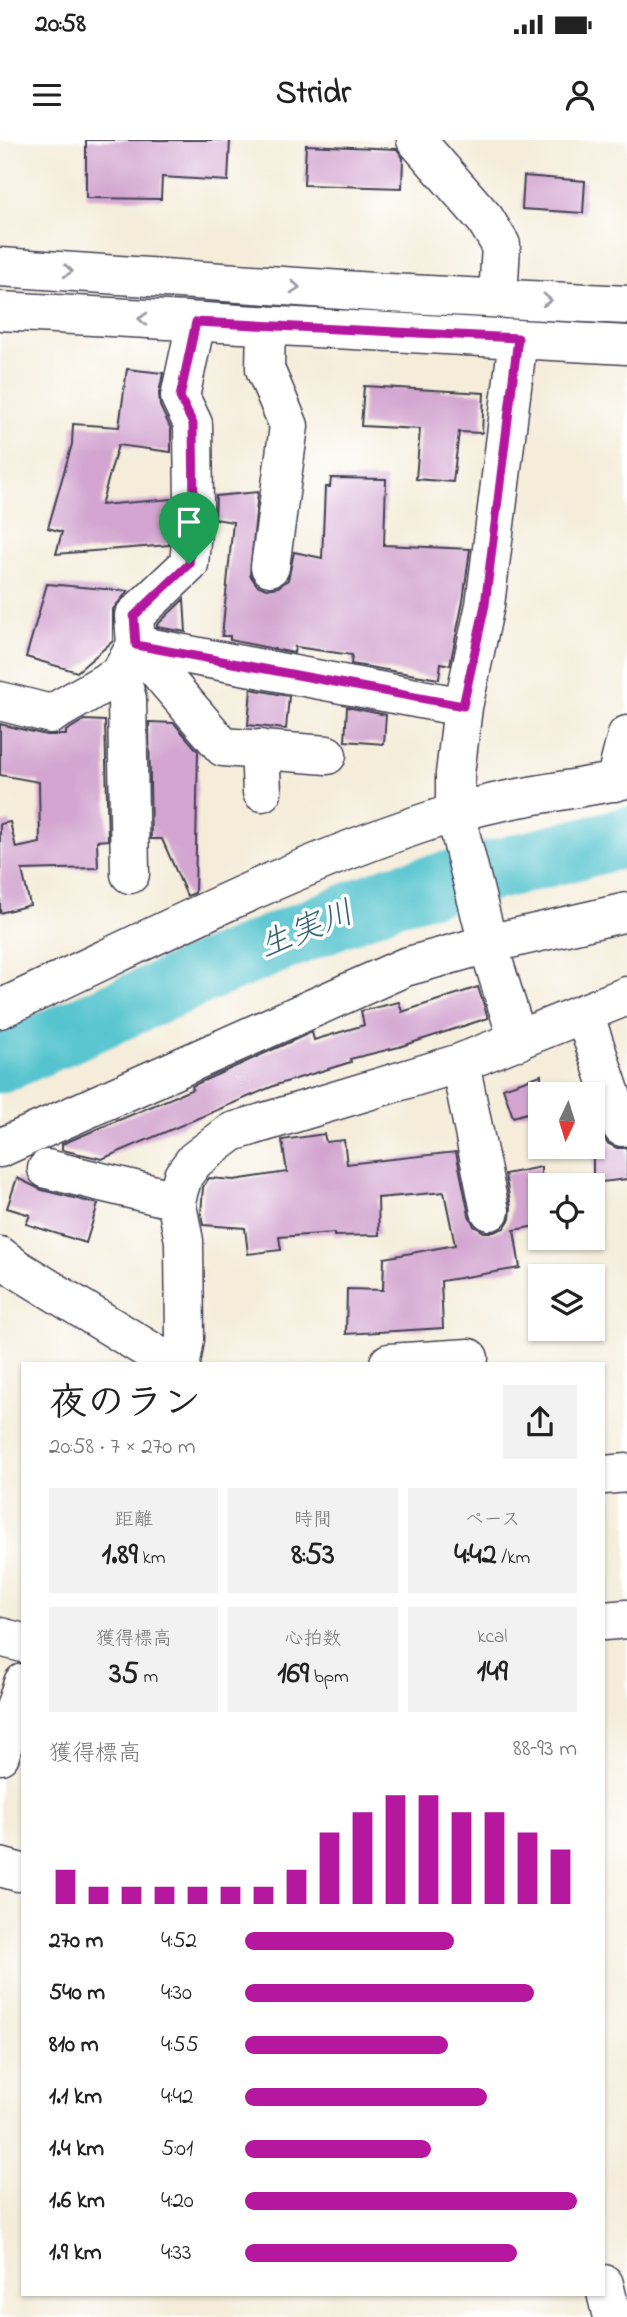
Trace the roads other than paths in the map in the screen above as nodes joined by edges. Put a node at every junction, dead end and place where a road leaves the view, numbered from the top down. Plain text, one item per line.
1 (416, 140) edge
2 (0, 267) edge
3 (498, 298) junction
4 (627, 305) edge
5 (0, 311) edge
6 (196, 322) junction
7 (266, 325) junction
8 (518, 338) junction
9 (627, 345) edge
10 (270, 567) dead end
11 (128, 659) junction
12 (0, 701) edge
13 (463, 706) junction
14 (627, 735) edge
15 (260, 749) junction
16 (327, 755) dead end
17 (621, 780) edge
18 (262, 792) dead end
19 (455, 813) junction
20 (130, 874) dead end
21 (627, 912) edge
22 (488, 944) junction
23 (627, 996) edge
24 (0, 1009) edge
25 (584, 1013) junction
26 (519, 1041) junction
27 (460, 1063) junction
28 (622, 1127) dead end
29 (0, 1148) edge
30 (47, 1170) dead end
31 (176, 1200) junction
32 (490, 1211) dead end
33 (0, 1256) edge
34 (110, 1346) edge
35 (469, 1357) dead end
36 (166, 1362) edge
37 (181, 1362) edge
38 (402, 1362) edge
39 (627, 1473) edge
40 (605, 1475) edge
41 (627, 1619) edge
42 (605, 1620) edge
43 (0, 1637) edge
44 (21, 1642) edge
45 (21, 1689) edge
46 (0, 1755) edge
47 (605, 2288) edge
48 (612, 2317) edge

1 - 3 street
2 -> 3 street
3 -> 4 street
6 -> 5 street
6 - 7 street
6 - 11 street
7 - 8 street
7 - 10 street
8 - 9 street
8 - 13 street
11 - 12 street
11 - 13 street
11 - 15 street
11 - 20 street
13 - 19 street
14 - 17 street
15 - 16 street
15 - 18 street
17 - 19 street
19 - 22 street
19 - 24 street
21 - 22 street
22 - 26 street
22 - 29 street
23 - 25 street
25 - 26 street
25 - 28 street
26 - 27 street
27 - 31 street
27 - 32 street
30 - 31 street
31 - 37 street
33 - 34 street
34 - 36 street
35 - 38 street
39 - 40 street
41 - 42 street
43 - 44 street
45 - 46 street
47 - 48 street

